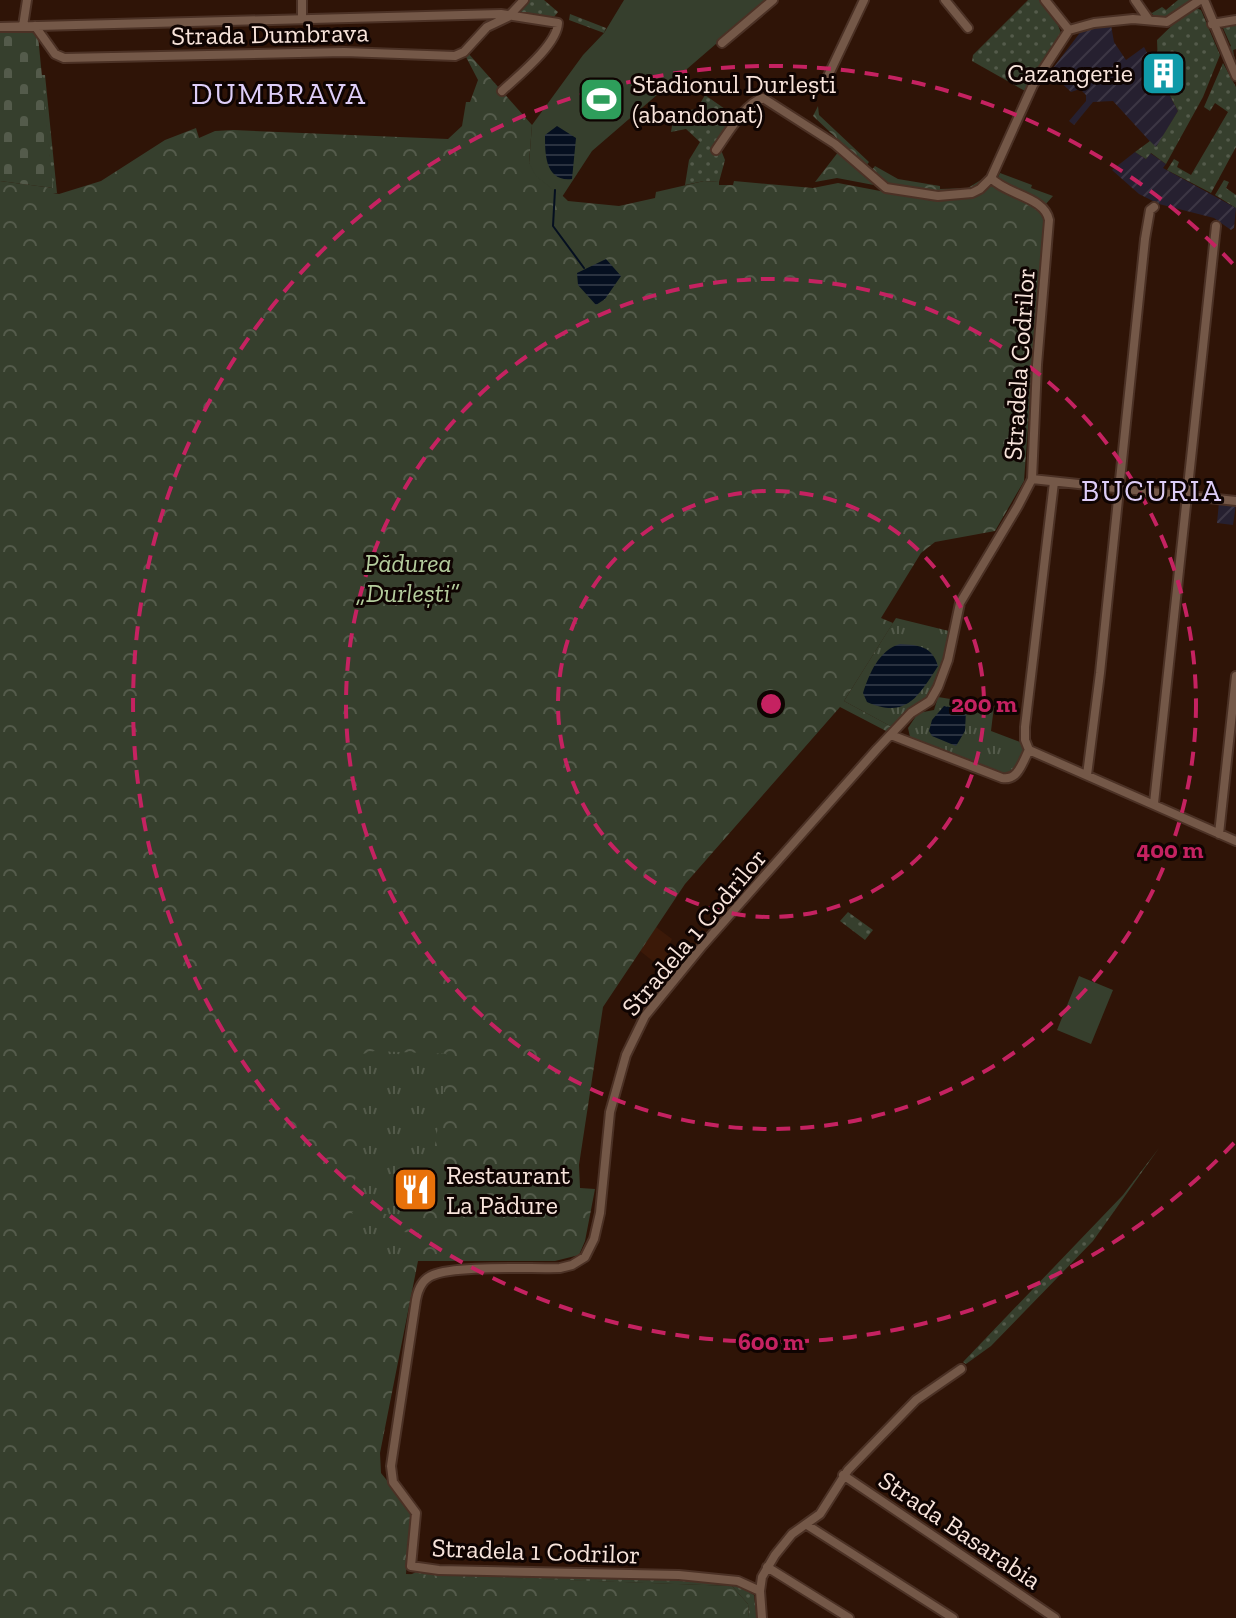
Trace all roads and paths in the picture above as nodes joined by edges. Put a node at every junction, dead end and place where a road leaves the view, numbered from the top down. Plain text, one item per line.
1 (27, 0) edge
2 (302, 0) edge
3 (524, 0) edge
4 (773, 0) edge
5 (864, 0) edge
6 (945, 0) edge
7 (1045, 0) edge
8 (1135, 0) edge
9 (1202, 0) edge
10 (508, 17) junction
11 (302, 18) junction
12 (1149, 20) junction
13 (1236, 20) edge
14 (1212, 24) junction
15 (23, 26) junction
16 (35, 26) junction
17 (0, 27) edge
18 (968, 28) dead end
19 (1069, 30) junction
20 (722, 43) dead end
21 (828, 76) dead end
22 (1236, 76) edge
23 (502, 91) dead end
24 (716, 150) dead end
25 (991, 178) junction
26 (1154, 207) dead end
27 (1216, 226) dead end
28 (1032, 479) junction
29 (1054, 482) junction
30 (1119, 489) junction
31 (1188, 496) junction
32 (1236, 501) edge
33 (1236, 676) edge
34 (891, 735) junction
35 (1029, 750) junction
36 (1087, 775) junction
37 (1154, 803) junction
38 (1219, 834) junction
39 (1236, 841) edge
40 (961, 1369) dead end
41 (843, 1475) junction
42 (807, 1525) junction
43 (767, 1567) junction
44 (760, 1591) junction
45 (762, 1618) edge
46 (849, 1618) edge
47 (953, 1618) edge
48 (1055, 1618) edge

1 - 15 street
2 - 11 street
3 - 10 street, Strada Dumbrava
4 - 20 street
5 - 21 street
6 - 18 street
7 - 19 street
8 - 12 street
9 - 12 street
9 - 14 street
10 - 11 street
10 - 16 street, Strada Dumbrava
10 - 23 street
11 - 16 street
12 - 19 street
13 - 14 street
14 - 22 street
15 - 16 street
15 - 17 street
19 - 25 street
24 - 25 street
25 - 28 street, Stradela Codrilor
26 - 30 street
27 - 31 street
28 - 29 street
28 - 34 street, Stradela Codrilor
29 - 30 street
29 - 35 street
30 - 31 street
30 - 36 street
31 - 32 street
31 - 37 street
33 - 38 street
34 - 35 street
34 - 44 street, Stradela 1 Codrilor
35 - 36 street
36 - 37 street
37 - 38 street
38 - 39 street
40 - 41 street
41 - 42 street
41 - 48 street, Strada Basarabia
42 - 43 street
42 - 47 street
43 - 44 street
43 - 46 street
44 - 45 street

